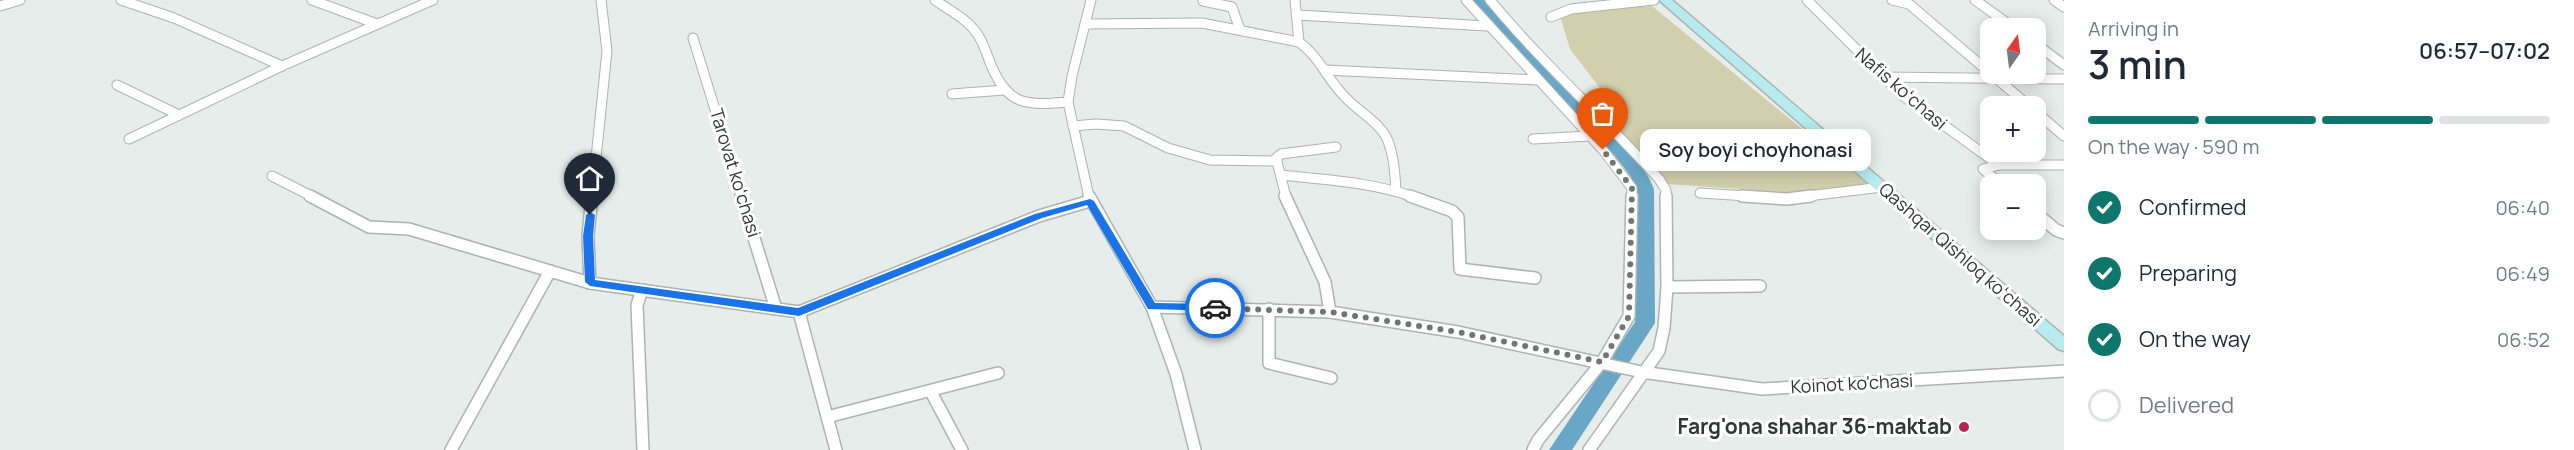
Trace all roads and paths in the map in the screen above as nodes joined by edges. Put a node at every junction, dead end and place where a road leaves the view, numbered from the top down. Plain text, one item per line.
1 (20, 0) edge
2 (121, 0) edge
3 (312, 0) edge
4 (433, 0) edge
5 (601, 0) edge
6 (935, 0) edge
7 (1091, 0) edge
8 (1295, 0) edge
9 (1466, 0) edge
10 (1490, 0) edge
11 (1654, 0) edge
12 (1665, 0) edge
13 (1807, 0) edge
14 (1892, 0) edge
15 (1975, 0) edge
16 (2054, 0) edge
17 (1203, 1) edge
18 (0, 6) edge
19 (2064, 7) edge
20 (1298, 15) junction
21 (1551, 17) dead end
22 (2000, 18) edge
23 (377, 24) junction
24 (1085, 24) junction
25 (1487, 26) junction
26 (1239, 30) junction
27 (693, 38) dead end
28 (1299, 42) junction
29 (2046, 52) edge
30 (1980, 65) edge
31 (2064, 65) edge
32 (282, 66) junction
33 (1325, 70) junction
34 (1882, 77) junction
35 (1980, 79) edge
36 (2046, 79) edge
37 (2064, 79) edge
38 (1538, 80) junction
39 (2002, 84) edge
40 (117, 85) dead end
41 (1004, 90) junction
42 (952, 94) dead end
43 (2017, 96) edge
44 (1068, 102) junction
45 (179, 115) junction
46 (2046, 121) edge
47 (1073, 126) junction
48 (1590, 136) junction
49 (2064, 136) edge
50 (129, 139) dead end
51 (1533, 139) dead end
52 (1336, 147) dead end
53 (1277, 161) junction
54 (1999, 165) junction
55 (2064, 165) edge
56 (1989, 174) edge
57 (1281, 175) junction
58 (272, 176) dead end
59 (1882, 187) junction
60 (1396, 191) junction
61 (1700, 193) dead end
62 (1090, 201) junction
63 (2046, 222) edge
64 (2064, 233) edge
65 (549, 271) junction
66 (1535, 278) dead end
67 (590, 282) junction
68 (1760, 286) dead end
69 (1667, 287) junction
70 (642, 290) junction
71 (1152, 307) junction
72 (776, 309) junction
73 (1269, 309) junction
74 (799, 312) junction
75 (1330, 312) junction
76 (2064, 345) edge
77 (1602, 362) junction
78 (2064, 371) edge
79 (1642, 372) junction
80 (998, 373) dead end
81 (1330, 378) dead end
82 (931, 392) junction
83 (827, 417) junction
84 (451, 450) edge
85 (643, 450) edge
86 (836, 450) edge
87 (962, 450) edge
88 (1195, 450) edge
89 (1533, 450) edge
90 (1588, 450) edge

1 - 18 street
2 - 32 street
3 - 23 street
4 - 23 street
5 - 67 street
6 - 41 street
7 - 24 street
8 - 20 street
9 - 25 street
10 - 69 street
11 - 21 street
12 - 59 main road, Qashqar Qishloq koʻchasi
13 - 34 street, Nafis koʻchasi
14 - 30 street
15 - 22 street
16 - 19 street
17 - 26 street
20 - 25 street
20 - 28 street
23 - 32 street
24 - 26 street
24 - 44 street
25 - 38 street
26 - 28 street
27 - 72 street, Tarovat koʻchasi
28 - 33 street
29 - 31 street
32 - 45 street
33 - 38 street
33 - 60 street
34 - 35 street
34 - 54 street, Nafis koʻchasi
36 - 37 street
38 - 48 street
39 - 43 street
40 - 45 street
41 - 42 street
41 - 44 street
44 - 47 street
45 - 50 street
46 - 49 street
47 - 53 street
47 - 62 street
48 - 51 street
48 - 77 street
52 - 53 street
53 - 57 street
54 - 55 street
54 - 56 street
57 - 60 street
57 - 75 street
58 - 65 street
59 - 61 street
59 - 76 main road, Qashqar Qishloq koʻchasi
60 - 66 street
62 - 71 street
62 - 74 street
63 - 64 street
65 - 67 street
65 - 84 street
67 - 70 street
68 - 69 street
69 - 79 street
70 - 72 street
70 - 85 street
71 - 73 street, Koinot ko'chasi
71 - 88 street
72 - 74 street
73 - 75 street, Koinot ko'chasi
73 - 81 street
74 - 83 street
75 - 77 street, Koinot ko'chasi
77 - 79 street, Koinot ko'chasi
77 - 89 street
78 - 79 street, Koinot ko'chasi
79 - 90 street
80 - 82 street
82 - 83 street
82 - 87 street
83 - 86 street

